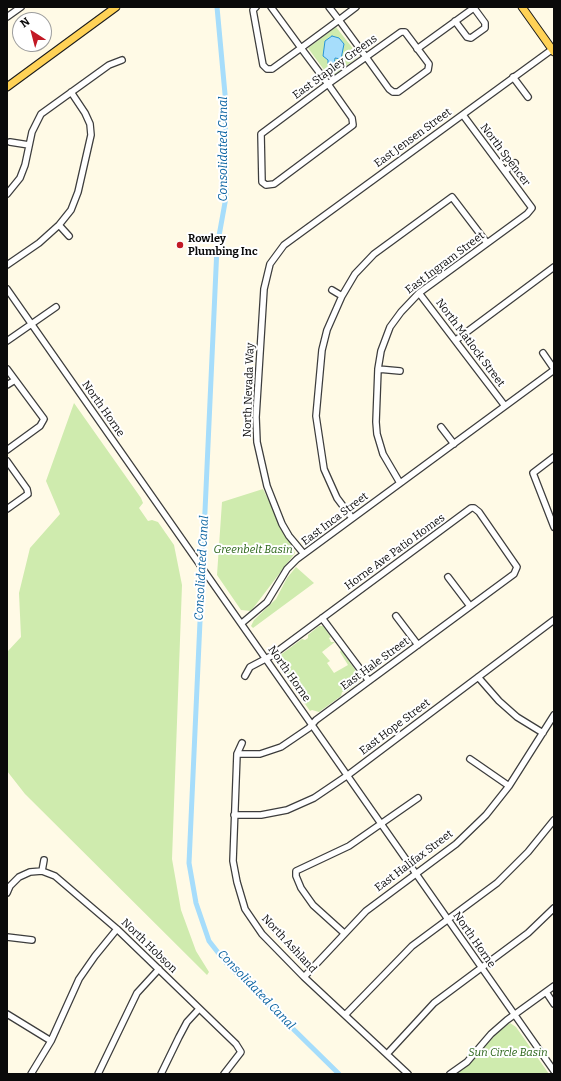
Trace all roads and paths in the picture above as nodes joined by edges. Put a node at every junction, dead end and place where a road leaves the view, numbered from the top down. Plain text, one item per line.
1 (21, 7) edge
2 (116, 7) edge
3 (256, 7) edge
4 (271, 7) edge
5 (329, 7) edge
6 (356, 7) edge
7 (475, 7) edge
8 (522, 7) edge
9 (7, 17) edge
10 (338, 20) junction
11 (455, 21) junction
12 (301, 48) junction
13 (417, 49) junction
14 (553, 49) edge
15 (366, 57) junction
16 (122, 60) dead end
17 (513, 77) junction
18 (328, 84) junction
19 (7, 86) edge
20 (71, 92) junction
21 (528, 97) dead end
22 (463, 114) junction
23 (10, 142) dead end
24 (29, 145) junction
25 (515, 163) dead end
26 (505, 171) junction
27 (7, 194) edge
28 (532, 208) joint
29 (59, 225) junction
30 (69, 236) dead end
31 (487, 243) junction
32 (284, 244) joint
33 (7, 266) edge
34 (554, 268) edge
35 (7, 289) edge
36 (332, 290) dead end
37 (419, 293) junction
38 (342, 296) junction
39 (56, 306) dead end
40 (31, 324) junction
41 (456, 340) junction
42 (7, 341) edge
43 (543, 353) dead end
44 (7, 369) edge
45 (378, 369) junction
46 (554, 369) edge
47 (400, 371) dead end
48 (15, 380) junction
49 (7, 385) edge
50 (504, 406) junction
51 (441, 427) dead end
52 (454, 444) junction
53 (7, 450) edge
54 (554, 458) edge
55 (7, 461) edge
56 (400, 483) junction
57 (7, 509) edge
58 (352, 518) junction
59 (554, 527) edge
60 (304, 554) junction
61 (517, 570) joint
62 (448, 577) dead end
63 (470, 606) junction
64 (396, 616) dead end
65 (322, 618) junction
66 (554, 620) edge
67 (242, 623) junction
68 (418, 645) junction
69 (266, 658) junction
70 (245, 676) dead end
71 (478, 677) junction
72 (369, 681) junction
73 (554, 715) edge
74 (312, 724) junction
75 (543, 734) junction
76 (242, 743) dead end
77 (237, 754) junction
78 (470, 759) dead end
79 (348, 775) junction
80 (509, 786) junction
81 (418, 798) dead end
82 (234, 815) junction
83 (554, 820) edge
84 (382, 824) junction
85 (44, 860) dead end
86 (42, 871) junction
87 (416, 874) junction
88 (7, 893) edge
89 (554, 908) edge
90 (448, 920) junction
91 (117, 929) junction
92 (344, 933) junction
93 (7, 937) edge
94 (32, 940) dead end
95 (482, 967) junction
96 (159, 969) junction
97 (304, 977) junction
98 (554, 986) edge
99 (546, 992) junction
100 (554, 1004) edge
101 (199, 1009) junction
102 (7, 1014) edge
103 (346, 1014) junction
104 (514, 1014) junction
105 (51, 1041) junction
106 (387, 1054) junction
107 (554, 1071) edge
108 (31, 1074) edge
109 (98, 1074) edge
110 (162, 1074) edge
111 (224, 1074) edge
112 (408, 1074) edge
113 (450, 1074) edge

1 - 9 street
2 - 19 main road
3 - 12 street
4 - 12 street
5 - 10 street
6 - 10 street
7 - 11 street
7 - 11 street
8 - 14 main road
10 - 12 street
10 - 15 street
11 - 13 street
12 - 18 street
13 - 15 street, East Stapley Greens
13 - 15 street, East Stapley Greens
14 - 17 street, East Jensen Street
15 - 18 street, East Stapley Greens
16 - 20 street
17 - 21 street
17 - 22 street, East Jensen Street
18 - 18 street, East Stapley Greens
20 - 24 street
20 - 29 street
22 - 26 street, North Spencer
22 - 32 street, East Jensen Street
23 - 24 street
24 - 27 street
25 - 26 street
26 - 28 street, North Spencer
28 - 31 street, East Ingram Street
29 - 30 street
29 - 33 street
31 - 37 street, East Ingram Street
31 - 38 street
32 - 60 street, North Nevada Way
34 - 41 street
35 - 40 street, North Horne
36 - 38 street
37 - 41 street, North Matlock Street
37 - 45 street, East Ingram Street
38 - 58 street
39 - 40 street
40 - 42 street
40 - 67 street, North Horne
41 - 50 street, North Matlock Street
43 - 46 street, East Inca Street
44 - 48 street
45 - 47 street
45 - 56 street, East Ingram Street
46 - 50 street, East Inca Street
48 - 49 street
48 - 53 street
50 - 52 street, East Inca Street
51 - 52 street
52 - 56 street, East Inca Street
54 - 59 street
55 - 57 street
56 - 58 street, East Inca Street
58 - 60 street, East Inca Street
60 - 67 street, East Inca Street
61 - 63 street, East Hale Street
61 - 65 street, Horne Ave Patio Homes
62 - 63 street
63 - 68 street, East Hale Street
64 - 68 street
65 - 69 street, Horne Ave Patio Homes
65 - 72 street
66 - 71 street, East Hope Street
67 - 69 street, North Horne
68 - 72 street, East Hale Street
69 - 70 street, Horne Ave Patio Homes
69 - 74 street, North Horne
71 - 75 street
71 - 79 street, East Hope Street
72 - 74 street, East Hale Street
73 - 75 street, East Halifax Street
74 - 77 street, East Hale Street
74 - 79 street, North Horne
75 - 80 street, East Halifax Street
76 - 77 street, North Ashland
77 - 82 street, North Ashland
78 - 80 street
79 - 82 street, East Hope Street
79 - 84 street, North Horne
80 - 87 street, East Halifax Street
81 - 84 street
82 - 97 street, North Ashland
83 - 90 street
84 - 87 street, North Horne
84 - 92 street
85 - 86 street
86 - 88 street
86 - 91 street, North Hobson
87 - 90 street, North Horne
87 - 92 street, East Halifax Street
89 - 95 street
90 - 95 street, North Horne
90 - 103 street
91 - 96 street, North Hobson
91 - 105 street
92 - 97 street, East Halifax Street
93 - 94 street
95 - 104 street, North Horne
95 - 106 street
96 - 101 street, North Hobson
96 - 109 street
97 - 103 street, North Ashland
98 - 99 street
99 - 100 street
99 - 104 street
101 - 110 street
101 - 111 street, North Hobson
102 - 105 street
103 - 106 street, North Ashland
104 - 107 street, North Horne
104 - 113 street
105 - 108 street
106 - 112 street, North Ashland

